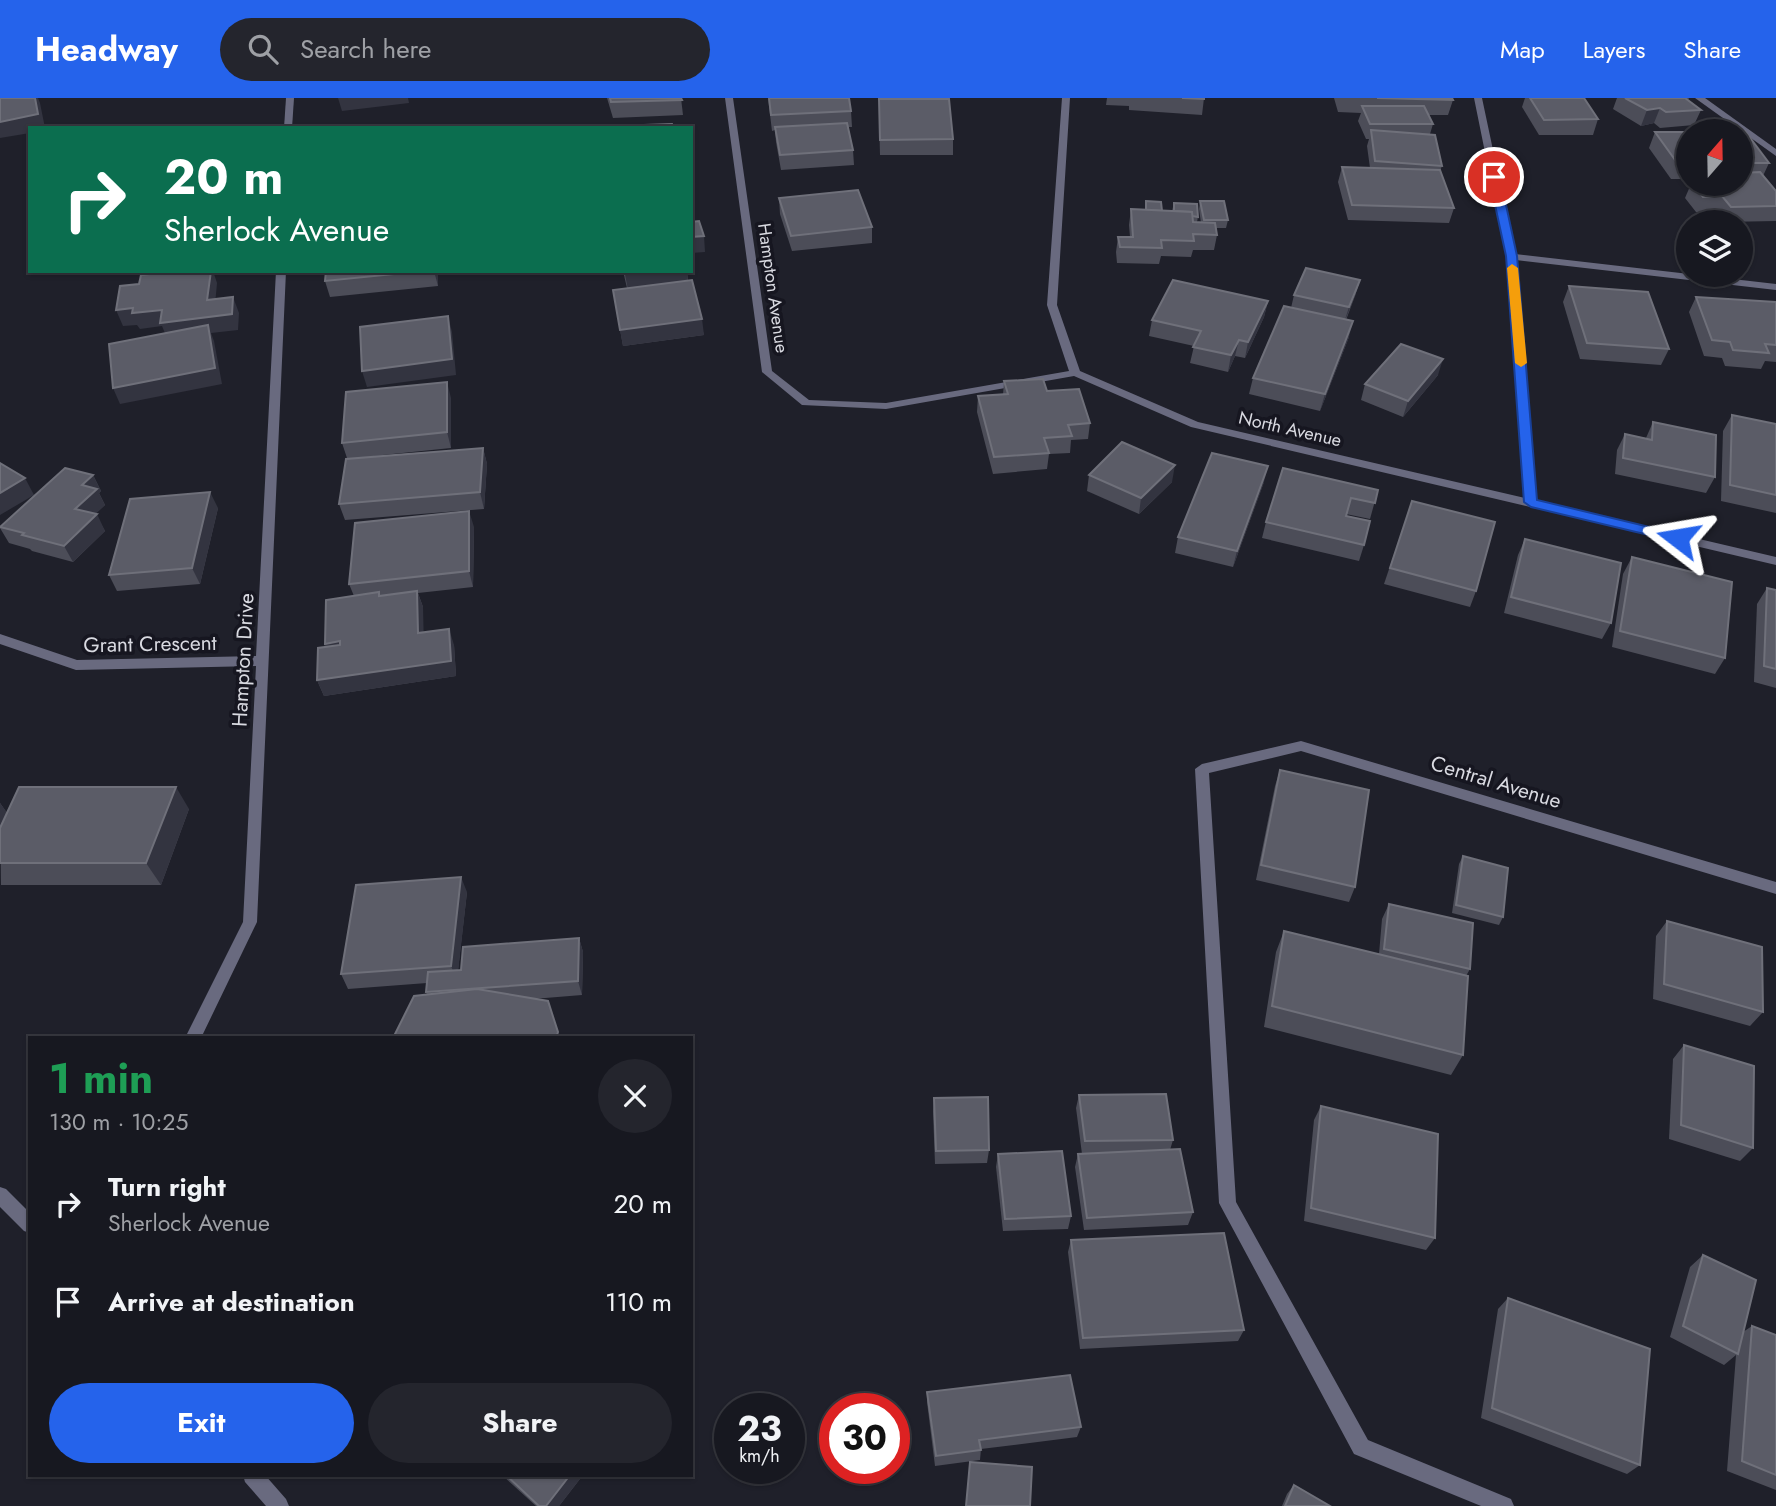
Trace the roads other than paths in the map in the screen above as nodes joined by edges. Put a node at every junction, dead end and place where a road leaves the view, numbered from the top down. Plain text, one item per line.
1 (290, 98) edge
2 (729, 98) edge
3 (1066, 98) edge
4 (1478, 98) edge
5 (1699, 98) edge
6 (289, 126) edge
7 (1776, 152) edge
8 (1511, 256) junction
9 (281, 273) edge
10 (1776, 287) edge
11 (1075, 373) junction
12 (1531, 502) junction
13 (1776, 561) edge
14 (0, 639) edge
15 (262, 661) junction
16 (1776, 888) edge
17 (194, 1036) edge
18 (0, 1195) edge
19 (28, 1223) edge
20 (254, 1477) edge
21 (279, 1506) edge
22 (1504, 1506) edge

1 - 6 street
2 - 11 street, Hampton Avenue
3 - 11 street
4 - 8 street
5 - 7 street
8 - 10 street
8 - 12 street
9 - 15 street, Hampton Drive
11 - 12 street, North Avenue
12 - 13 street, North Avenue
14 - 15 street, Grant Crescent
15 - 17 street, Hampton Drive
16 - 22 street, Central Avenue
18 - 19 street
20 - 21 street

